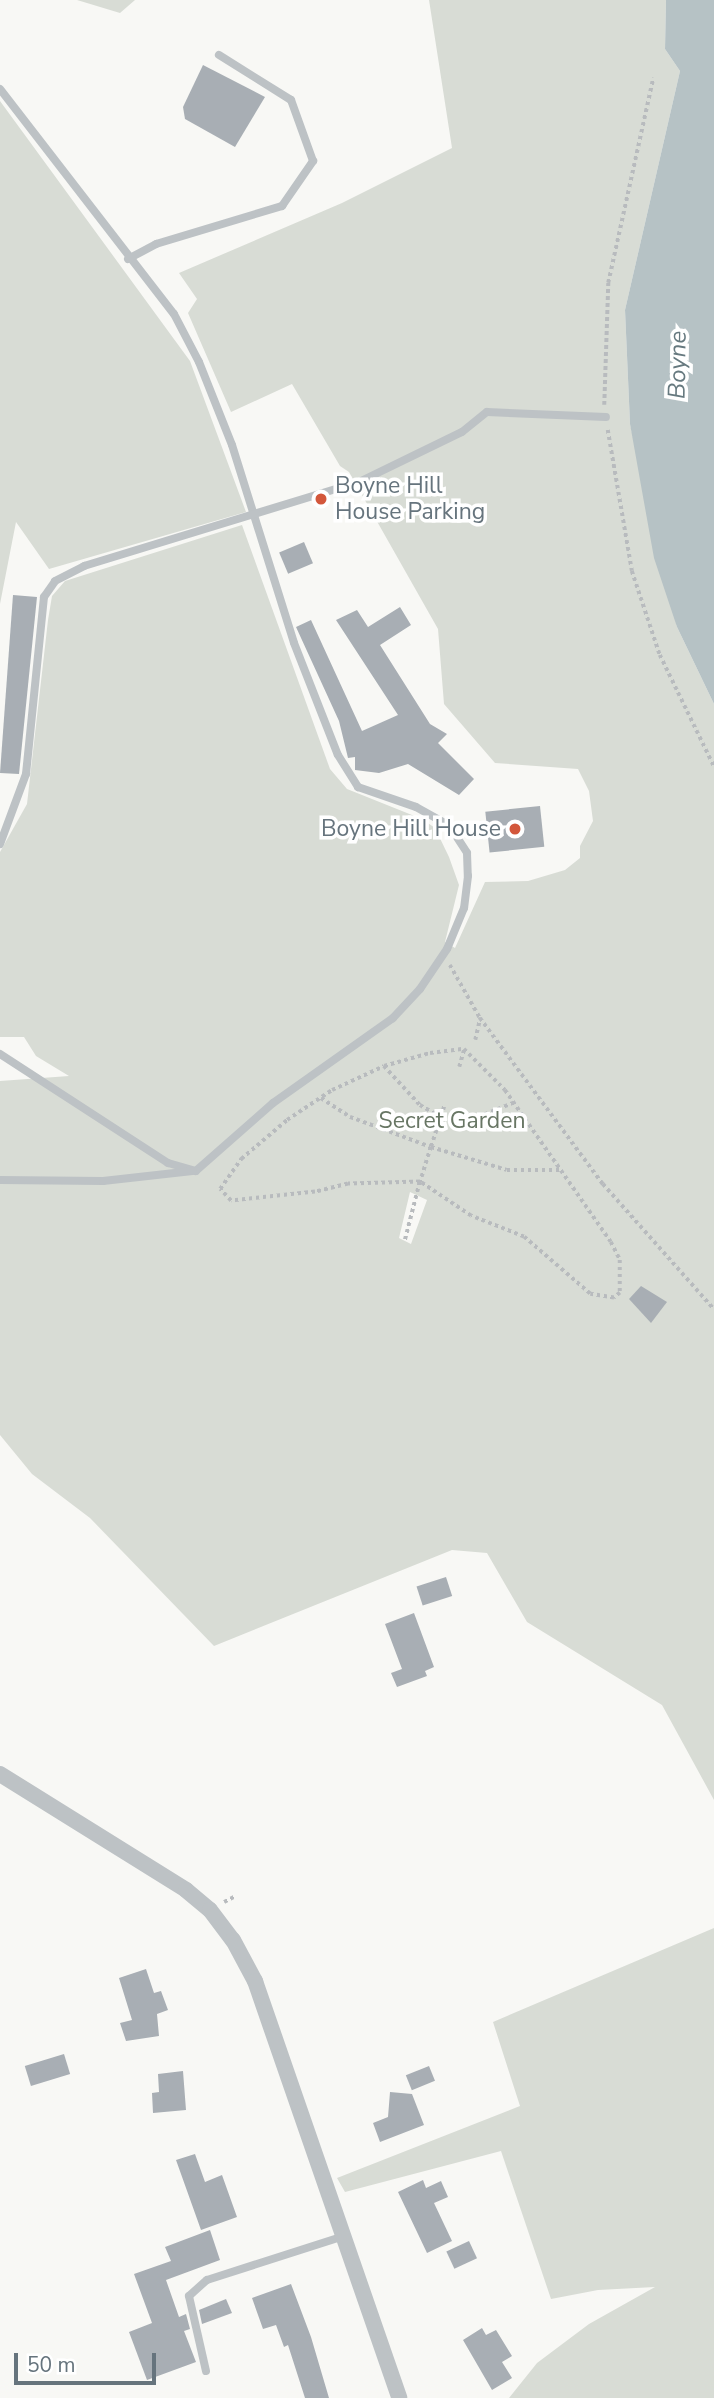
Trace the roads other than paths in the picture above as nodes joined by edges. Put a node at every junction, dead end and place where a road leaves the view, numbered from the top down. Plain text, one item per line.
1 (219, 55) dead end
2 (0, 89) edge
3 (128, 259) junction
4 (606, 417) road end
5 (253, 514) junction
6 (0, 844) edge
7 (0, 1054) edge
8 (196, 1171) junction
9 (0, 1180) edge
10 (0, 1774) edge
11 (344, 2236) junction
12 (206, 2371) dead end
13 (399, 2398) edge

1 - 3 lane
2 - 3 lane
3 - 5 lane
4 - 5 lane
5 - 6 lane
5 - 8 lane
7 - 8 lane
8 - 9 lane
10 - 11 street
11 - 12 lane
11 - 13 street

